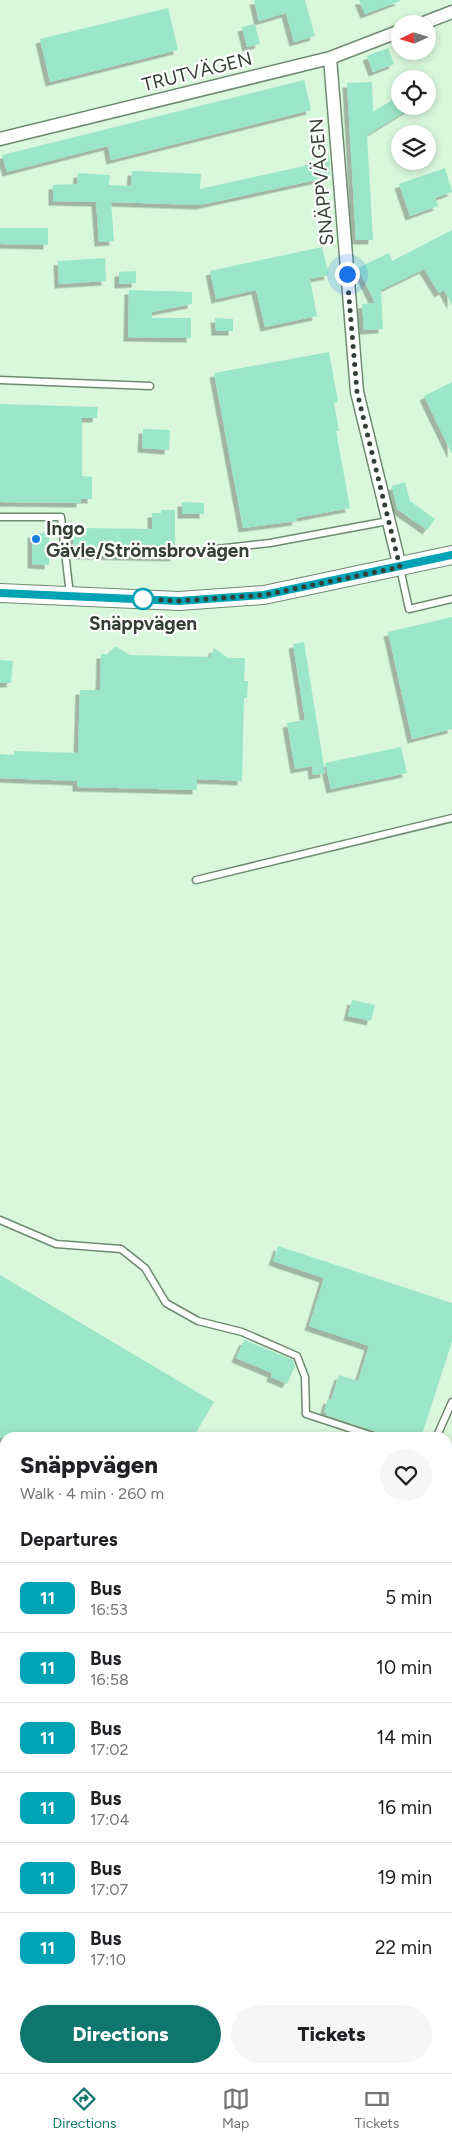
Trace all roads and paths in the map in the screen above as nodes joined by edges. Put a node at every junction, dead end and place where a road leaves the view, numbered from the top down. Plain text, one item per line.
1 (452, 12) edge
2 (436, 18) edge
3 (391, 35) edge
4 (330, 58) junction
5 (0, 139) edge
6 (0, 380) edge
7 (150, 386) dead end
8 (0, 517) edge
9 (388, 521) junction
10 (190, 552) dead end
11 (452, 555) edge
12 (400, 567) junction
13 (0, 592) edge
14 (70, 596) junction
15 (452, 598) edge
16 (452, 818) edge
17 (196, 880) dead end
18 (0, 1220) edge
19 (452, 1402) edge
20 (361, 1432) edge
21 (439, 1432) edge

1 - 2 street
3 - 4 street, TRUTVÄGEN
4 - 5 street, TRUTVÄGEN
4 - 9 street, SNÄPPVÄGEN
6 - 7 lane
8 - 14 lane
9 - 10 lane
9 - 12 street, SNÄPPVÄGEN
11 - 12 main road
12 - 14 main road
12 - 15 lane
13 - 14 main road
16 - 17 lane
18 - 20 lane
19 - 21 lane

